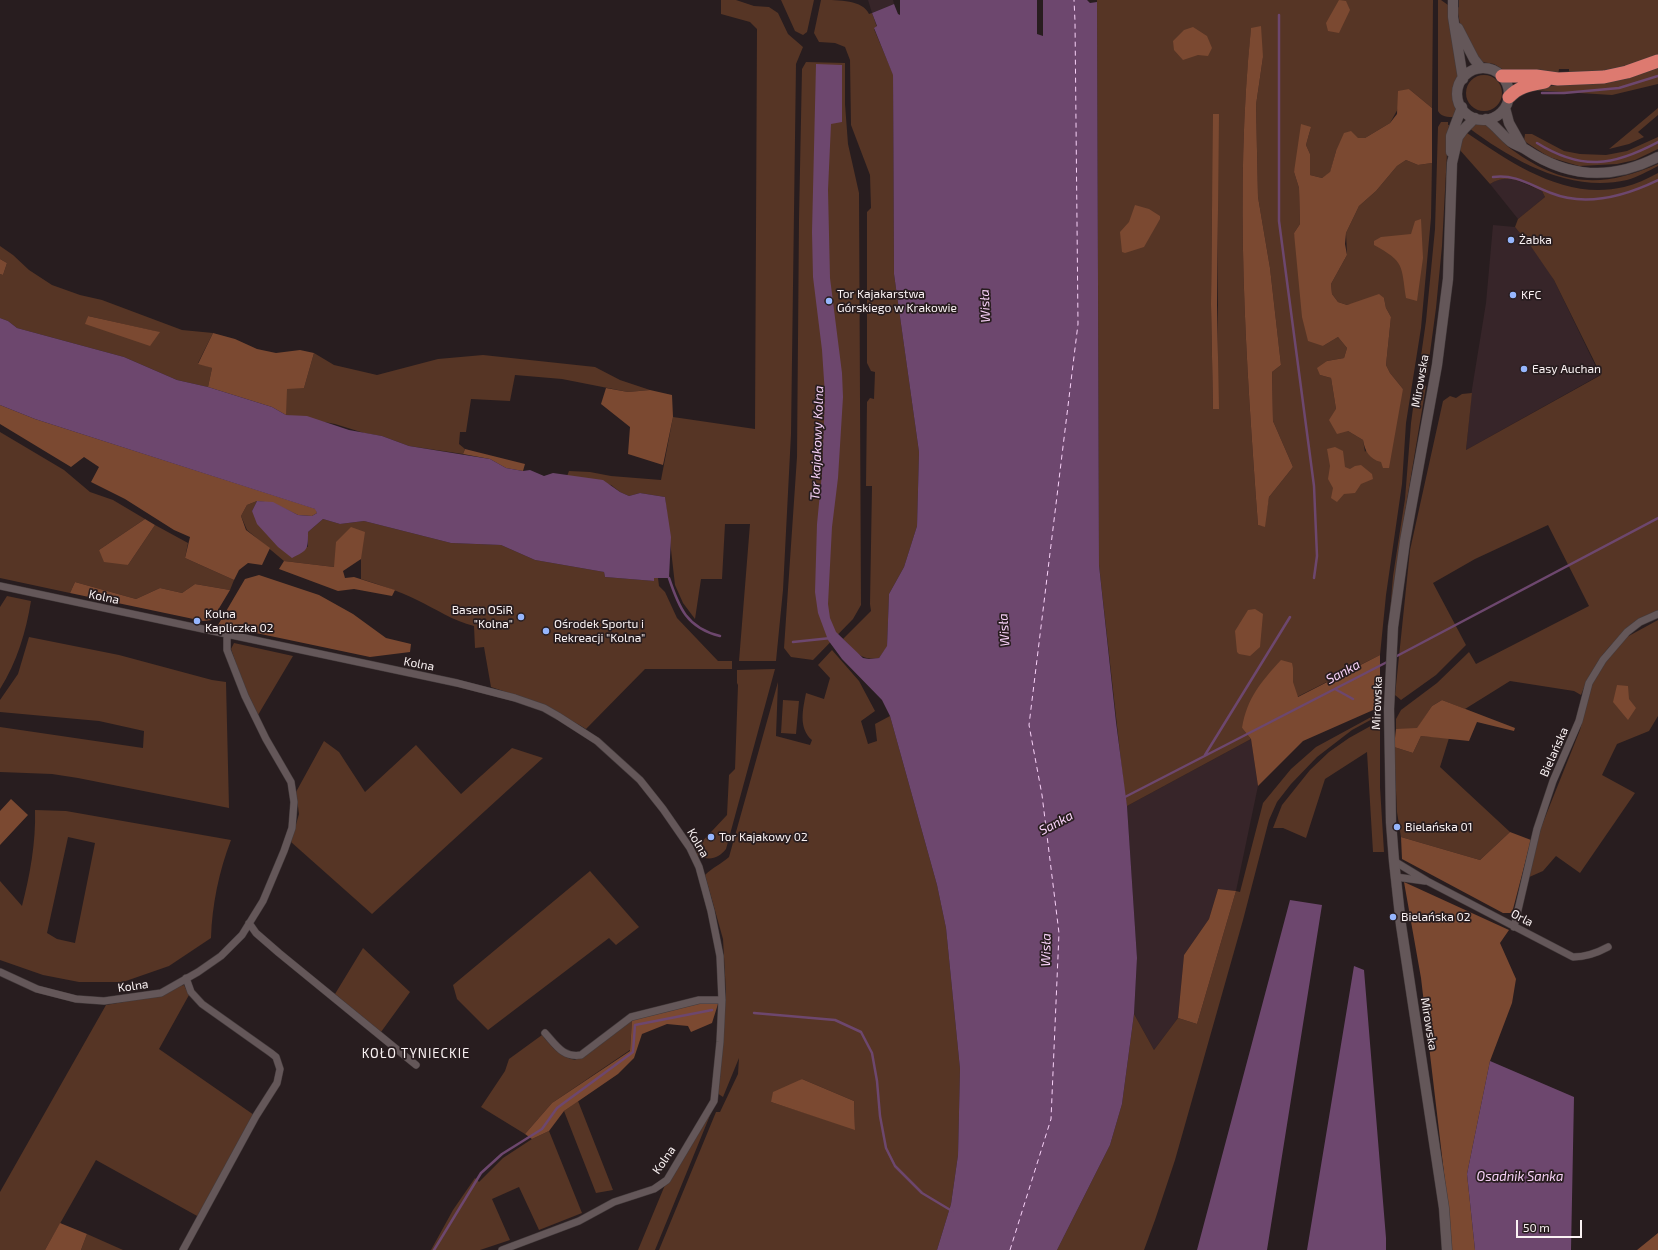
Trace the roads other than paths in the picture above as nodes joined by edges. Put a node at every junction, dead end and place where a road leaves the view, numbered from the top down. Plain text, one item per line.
1 (1453, 0) edge
2 (1453, 17) junction
3 (1658, 61) edge
4 (1481, 68) junction
5 (1502, 76) junction
6 (1463, 79) junction
7 (1558, 80) junction
8 (1507, 103) junction
9 (1462, 108) junction
10 (1475, 118) junction
11 (1486, 119) junction
12 (1523, 148) junction
13 (1658, 157) edge
14 (1452, 158) junction
15 (0, 586) edge
16 (1658, 614) edge
17 (227, 635) junction
18 (1394, 861) junction
19 (1396, 877) junction
20 (1427, 881) junction
21 (249, 923) junction
22 (1514, 927) junction
23 (1608, 946) dead end
24 (0, 972) edge
25 (186, 978) junction
26 (722, 1000) junction
27 (545, 1033) dead end
28 (416, 1065) dead end
29 (183, 1250) edge
30 (502, 1250) edge
31 (1447, 1250) edge

1 - 2 main road
2 - 4 main road
2 - 6 main road
3 - 7 highway
4 - 5 main road
4 - 6 main road
5 - 7 highway
5 - 8 main road
6 - 9 main road
7 - 8 highway
8 - 11 main road
8 - 12 main road
9 - 10 main road
9 - 14 main road, Mirowska
10 - 11 main road
10 - 14 main road, Mirowska
11 - 12 main road
12 - 13 main road
14 - 18 main road, Mirowska
15 - 17 street, Kolna
16 - 22 street, Bielańska
17 - 21 street, Kolna
17 - 26 street, Kolna
18 - 19 main road, Mirowska
18 - 20 street, Orla
19 - 20 street, Orla
19 - 31 main road, Mirowska
20 - 22 street, Orla
21 - 25 street, Kolna
21 - 28 street
22 - 23 street, Orla
24 - 25 street, Kolna
25 - 29 street
26 - 27 street
26 - 30 street, Kolna

